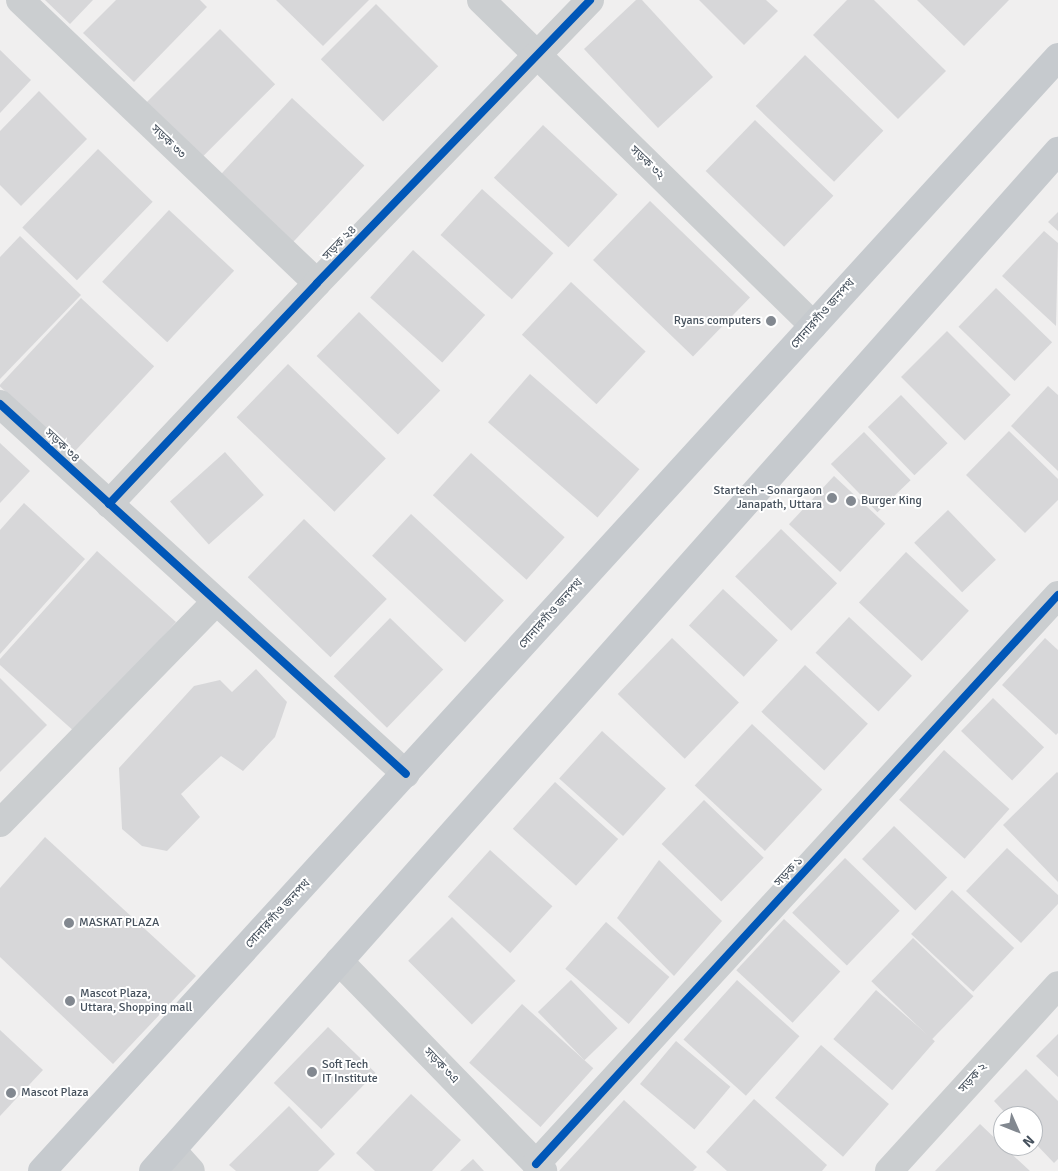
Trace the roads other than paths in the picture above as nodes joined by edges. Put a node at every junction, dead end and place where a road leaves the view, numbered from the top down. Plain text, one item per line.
1 (20, 0) edge
2 (481, 0) edge
3 (590, 0) edge
4 (536, 54) junction
5 (1058, 56) edge
6 (1058, 151) edge
7 (317, 283) junction
8 (813, 325) junction
9 (0, 404) edge
10 (109, 504) junction
11 (1058, 595) edge
12 (216, 602) junction
13 (406, 774) junction
14 (0, 823) edge
15 (339, 961) junction
16 (1058, 985) edge
17 (172, 1150) junction
18 (539, 1167) edge
19 (42, 1171) edge
20 (152, 1171) edge
21 (191, 1171) edge
22 (889, 1171) edge

1 - 7 street, সড়ক ৩৩
2 - 4 street, সড়ক ৩২
3 - 4 street, সড়ক ২৪
4 - 7 street, সড়ক ২৪
4 - 8 street, সড়ক ৩২
5 - 8 main road, সোনারগাঁও জনপথ
6 - 15 main road
7 - 10 street, সড়ক ২৪
8 - 13 main road, সোনারগাঁও জনপথ
9 - 10 street, সড়ক ৩৪
10 - 12 street, সড়ক ৩৪
11 - 18 street, সড়ক ১
12 - 13 street, সড়ক ৩৪
12 - 14 street
13 - 19 main road, সোনারগাঁও জনপথ
15 - 17 main road
15 - 18 street, সড়ক ৩এ
16 - 22 street, সড়ক ২
17 - 20 main road
17 - 21 street

